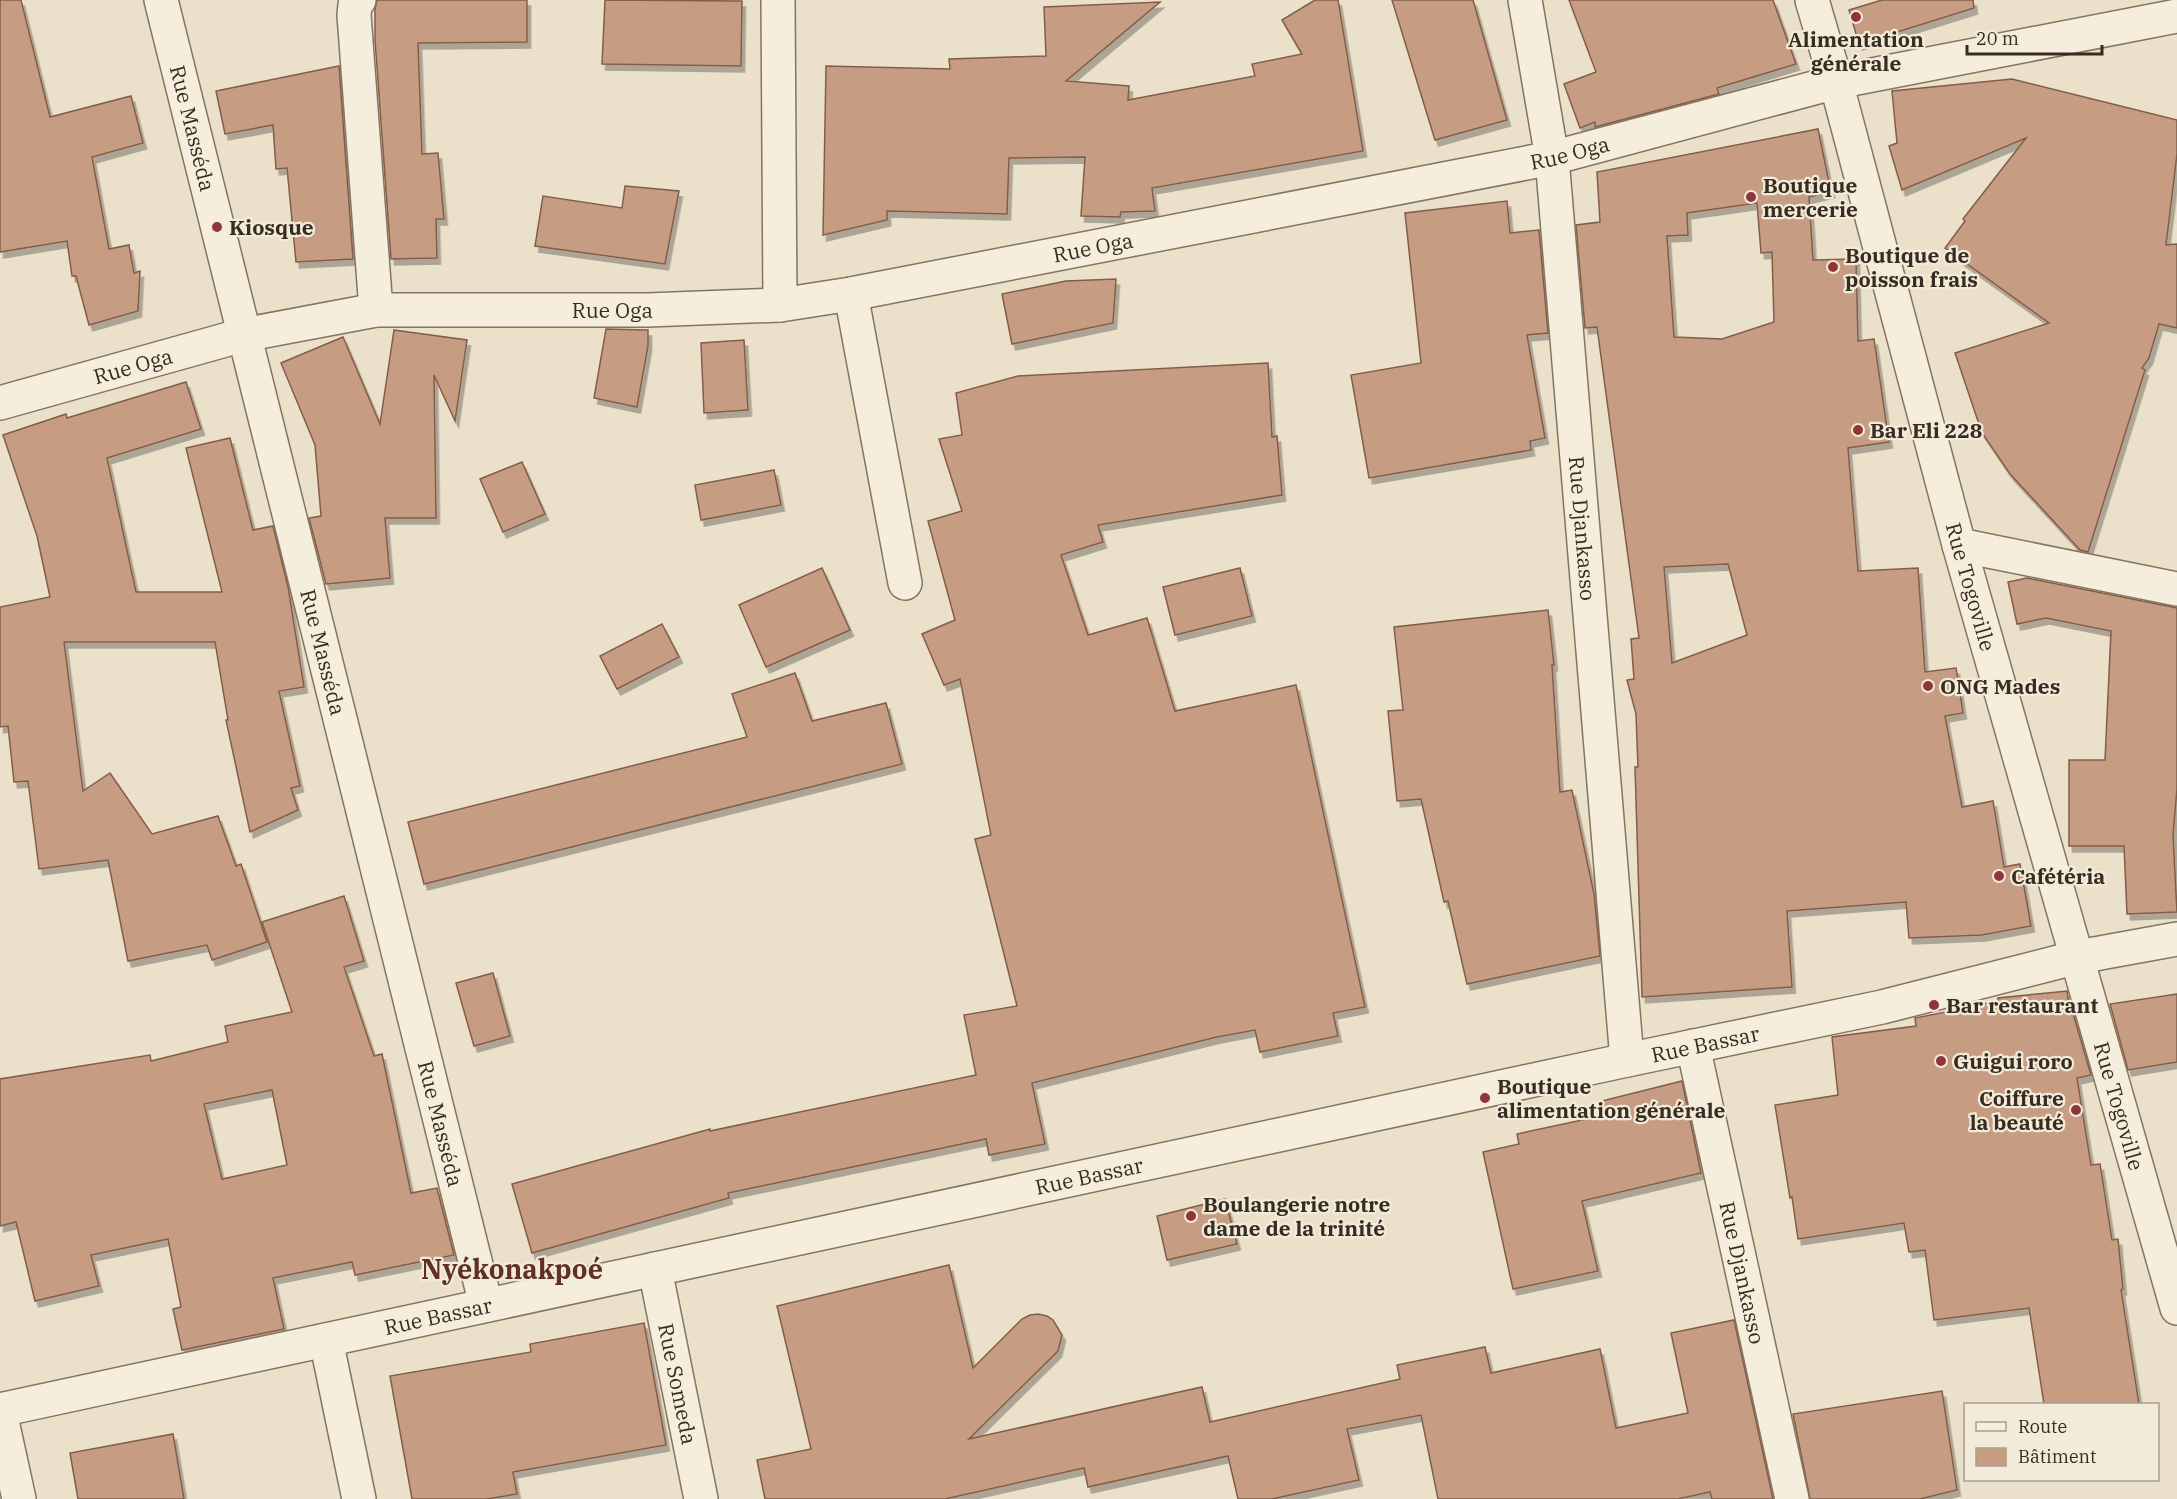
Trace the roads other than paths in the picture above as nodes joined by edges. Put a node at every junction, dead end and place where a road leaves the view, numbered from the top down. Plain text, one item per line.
1 (160, 0) edge
2 (359, 0) edge
3 (778, 0) edge
4 (1525, 0) edge
5 (1812, 0) edge
6 (2177, 16) edge
7 (1836, 82) junction
8 (1552, 158) junction
9 (851, 294) junction
10 (780, 305) junction
11 (376, 310) junction
12 (243, 335) junction
13 (0, 404) edge
14 (1959, 545) junction
15 (905, 583) dead end
16 (2177, 589) edge
17 (2177, 939) edge
18 (2078, 957) junction
19 (1693, 1046) junction
20 (1627, 1060) junction
21 (2170, 1254) edge
22 (655, 1269) junction
23 (486, 1305) junction
24 (2177, 1308) edge
25 (326, 1340) junction
26 (0, 1411) edge
27 (19, 1499) edge
28 (359, 1499) edge
29 (701, 1499) edge
30 (1792, 1499) edge

1 - 12 street, Rue Masséda
2 - 11 street
3 - 10 street
4 - 8 street, Rue Djankasso
5 - 7 street, Rue Togoville
6 - 7 street, Rue Oga
7 - 8 street, Rue Oga
7 - 14 street, Rue Togoville
8 - 9 street, Rue Oga
8 - 20 street, Rue Djankasso
9 - 10 street, Rue Oga
9 - 15 street
10 - 11 street, Rue Oga
11 - 12 street, Rue Oga
12 - 13 street, Rue Oga
12 - 23 street, Rue Masséda
14 - 16 street
14 - 18 street, Rue Togoville
17 - 18 street, Rue Bassar
18 - 19 street, Rue Bassar
18 - 21 street, Rue Togoville
19 - 20 street, Rue Bassar
19 - 30 street, Rue Djankasso
20 - 22 street, Rue Bassar
21 - 24 street, Rue Togoville
22 - 23 street, Rue Bassar
22 - 29 street, Rue Someda
23 - 25 street, Rue Bassar
25 - 26 street, Rue Bassar
25 - 28 street
26 - 27 street

